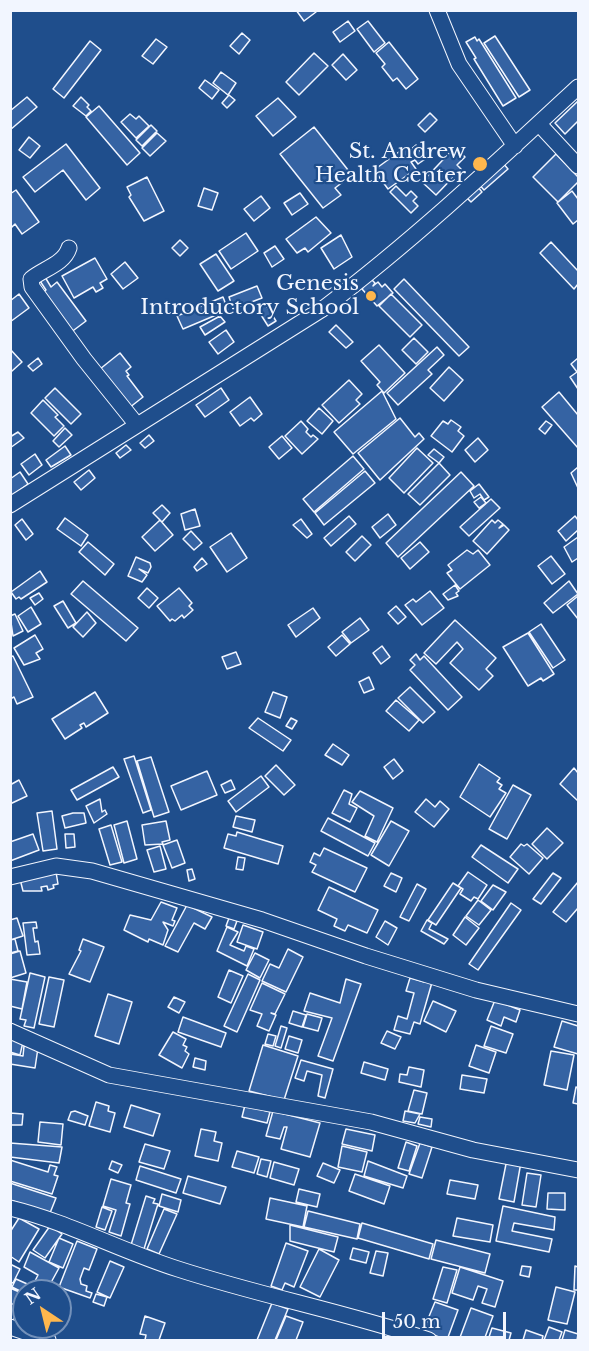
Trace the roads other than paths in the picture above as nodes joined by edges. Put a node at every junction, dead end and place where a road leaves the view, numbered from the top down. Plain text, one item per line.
1 (437, 10) edge
2 (579, 87) edge
3 (539, 124) junction
4 (515, 146) junction
5 (579, 166) edge
6 (69, 248) dead end
7 (137, 425) junction
8 (10, 505) edge
9 (10, 877) edge
10 (579, 1014) edge
11 (10, 1031) edge
12 (579, 1170) edge
13 (10, 1208) edge
14 (10, 1327) edge
15 (48, 1341) edge
16 (429, 1341) edge

1 - 4 street
2 - 3 street
3 - 4 street
3 - 5 street
4 - 7 street
6 - 7 street
7 - 8 street
9 - 10 street
11 - 12 street
13 - 16 street
14 - 15 street

